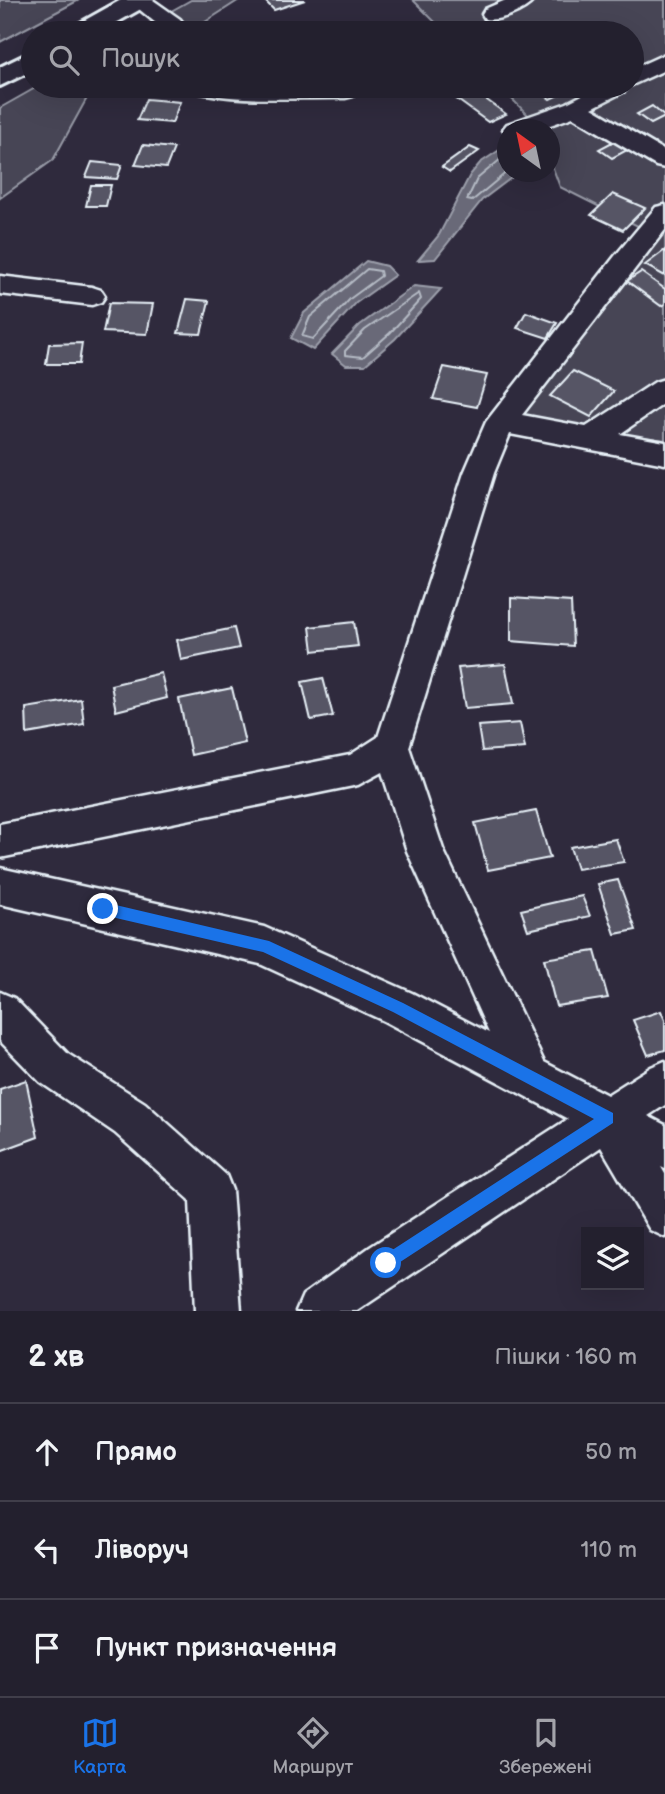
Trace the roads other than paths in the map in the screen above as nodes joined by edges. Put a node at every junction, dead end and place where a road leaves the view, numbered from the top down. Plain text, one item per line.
1 (139, 0) edge
2 (523, 0) edge
3 (493, 14) dead end
4 (101, 21) edge
5 (168, 21) edge
6 (665, 61) edge
7 (21, 66) edge
8 (644, 72) edge
9 (0, 78) edge
10 (594, 98) edge
11 (575, 108) junction
12 (544, 119) edge
13 (665, 161) edge
14 (665, 213) edge
15 (0, 285) edge
16 (92, 296) dead end
17 (665, 389) edge
18 (501, 422) junction
19 (589, 440) junction
20 (665, 453) edge
21 (392, 747) junction
22 (0, 841) edge
23 (0, 886) edge
24 (0, 1012) edge
25 (530, 1077) junction
26 (665, 1081) edge
27 (608, 1118) junction
28 (665, 1148) edge
29 (665, 1215) edge
30 (218, 1311) edge
31 (319, 1311) edge

1 - 4 highway
1 - 5 street
2 - 3 street
6 - 8 street
7 - 9 highway
10 - 11 street
11 - 12 street
11 - 13 street
14 - 18 street
15 - 16 street
17 - 19 street
18 - 19 street
18 - 21 street
19 - 20 street
21 - 22 street
21 - 25 street
23 - 25 street
24 - 30 street
25 - 27 street
26 - 27 street
27 - 28 street
27 - 29 street
27 - 31 street

